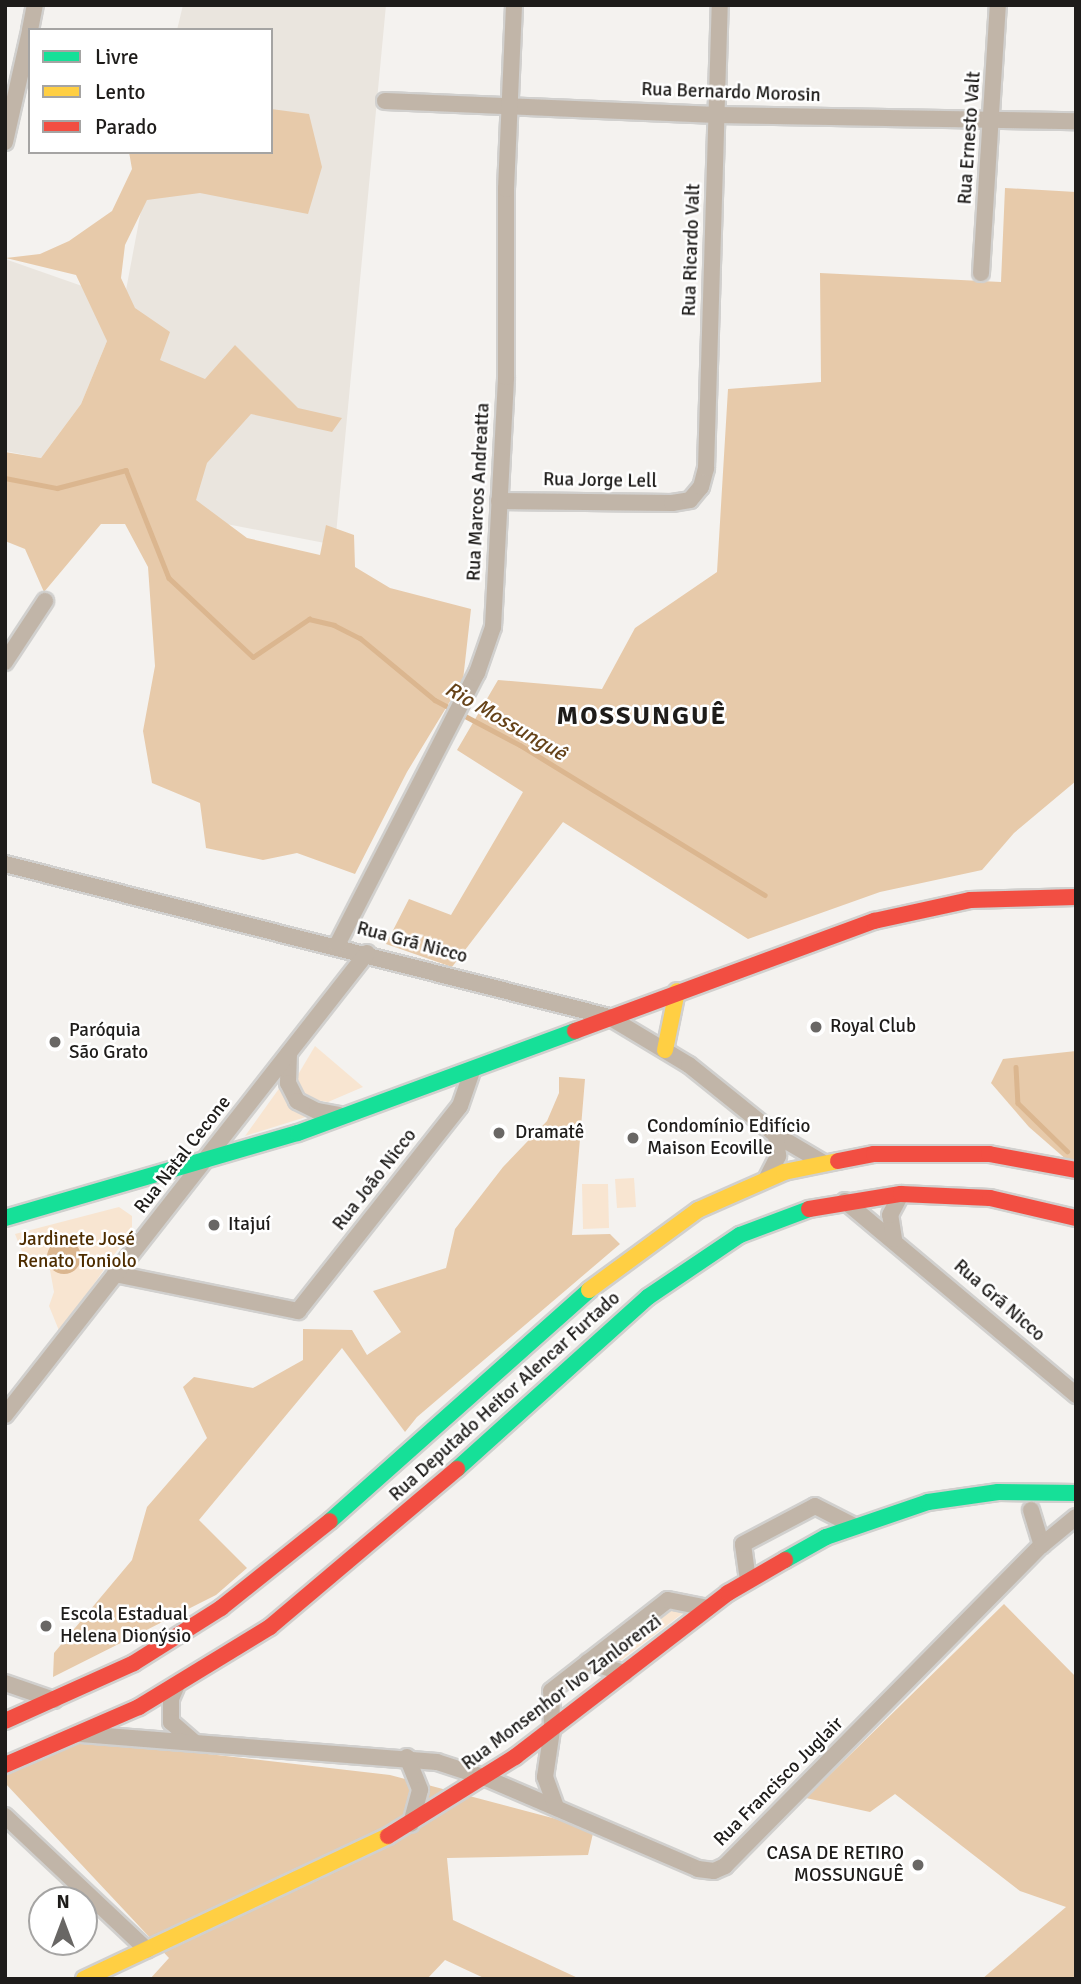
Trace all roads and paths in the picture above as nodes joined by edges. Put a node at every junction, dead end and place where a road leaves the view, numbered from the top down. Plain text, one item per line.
1 (35, 5) edge
2 (514, 5) edge
3 (720, 5) edge
4 (998, 5) edge
5 (30, 28) edge
6 (28, 39) edge
7 (385, 101) dead end
8 (510, 105) junction
9 (717, 115) junction
10 (994, 119) junction
11 (1076, 121) edge
12 (5, 142) edge
13 (981, 274) dead end
14 (697, 494) joint
15 (499, 501) junction
16 (45, 601) dead end
17 (5, 662) edge
18 (5, 864) edge
19 (1076, 897) edge
20 (337, 945) junction
21 (367, 953) junction
22 (677, 991) junction
23 (609, 1017) junction
24 (666, 1050) junction
25 (289, 1053) junction
26 (472, 1069) junction
27 (349, 1115) junction
28 (776, 1135) junction
29 (205, 1160) junction
30 (822, 1162) junction
31 (1076, 1170) edge
32 (767, 1178) junction
33 (901, 1194) junction
34 (845, 1201) junction
35 (5, 1218) edge
36 (1076, 1218) edge
37 (894, 1239) junction
38 (116, 1274) junction
39 (1076, 1395) edge
40 (5, 1415) edge
41 (1076, 1493) edge
42 (1031, 1510) dead end
43 (1076, 1517) edge
44 (852, 1525) junction
45 (1042, 1545) junction
46 (747, 1580) junction
47 (708, 1608) junction
48 (588, 1662) junction
49 (624, 1673) junction
50 (5, 1683) edge
51 (176, 1687) junction
52 (54, 1700) junction
53 (5, 1721) edge
54 (552, 1730) junction
55 (81, 1734) junction
56 (196, 1742) junction
57 (407, 1757) junction
58 (5, 1765) edge
59 (485, 1778) junction
60 (556, 1807) junction
61 (5, 1816) edge
62 (410, 1826) junction
63 (147, 1950) junction
64 (84, 1979) edge

1 - 5 street
2 - 8 street, Rua Marcos Andreatta
3 - 9 street, Rua Ricardo Valt
4 - 10 street, Rua Ernesto Valt
6 - 12 street
7 - 8 street, Rua Bernardo Morosin
8 - 9 street, Rua Bernardo Morosin
8 - 15 street, Rua Marcos Andreatta
9 - 10 street, Rua Bernardo Morosin
9 - 14 street, Rua Ricardo Valt
10 - 11 street, Rua Bernardo Morosin
10 - 13 street, Rua Ernesto Valt
14 - 15 street, Rua Jorge Lell
15 - 20 street, Rua Marcos Andreatta
16 - 17 street
18 - 20 street, Rua Grã Nicco
19 - 22 street
20 - 21 street, Rua Grã Nicco
21 - 23 street, Rua Grã Nicco
21 - 25 street, Rua Natal Cecone
22 - 23 street
22 - 24 street
23 - 24 street, Rua Grã Nicco
23 - 26 street
24 - 28 street, Rua Grã Nicco
25 - 27 street
25 - 29 street, Rua Natal Cecone
26 - 27 street
26 - 38 street, Rua João Nicco
27 - 29 street
28 - 30 street, Rua Grã Nicco
28 - 32 street
29 - 35 street
29 - 38 street, Rua Natal Cecone
30 - 31 street, Rua Deputado Heitor Alencar Furtado
30 - 32 street, Rua Deputado Heitor Alencar Furtado
32 - 52 street, Rua Deputado Heitor Alencar Furtado
33 - 34 street, Rua Deputado Heitor Alencar Furtado
33 - 36 street, Rua Deputado Heitor Alencar Furtado
33 - 37 street
34 - 37 street, Rua Grã Nicco
34 - 51 street, Rua Deputado Heitor Alencar Furtado
37 - 39 street, Rua Grã Nicco
38 - 40 street, Rua Natal Cecone
41 - 44 street, Rua Monsenhor Ivo Zanlorenzi
42 - 45 street
43 - 45 street, Rua Francisco Juglair
44 - 46 street, Rua Monsenhor Ivo Zanlorenzi
44 - 46 street
45 - 60 street, Rua Francisco Juglair
46 - 47 street, Rua Monsenhor Ivo Zanlorenzi
47 - 48 street
47 - 49 street, Rua Monsenhor Ivo Zanlorenzi
48 - 49 street
48 - 54 street
49 - 54 street, Rua Monsenhor Ivo Zanlorenzi
50 - 52 street
51 - 55 street, Rua Deputado Heitor Alencar Furtado
51 - 56 street
52 - 53 street, Rua Deputado Heitor Alencar Furtado
54 - 59 street, Rua Monsenhor Ivo Zanlorenzi
54 - 60 street
55 - 56 street, Rua Francisco Juglair
55 - 58 street, Rua Deputado Heitor Alencar Furtado
56 - 57 street, Rua Francisco Juglair
57 - 59 street, Rua Francisco Juglair
57 - 62 street
59 - 60 street, Rua Francisco Juglair
59 - 62 street, Rua Monsenhor Ivo Zanlorenzi
61 - 63 street
62 - 63 street, Rua Monsenhor Ivo Zanlorenzi
63 - 64 street, Rua Monsenhor Ivo Zanlorenzi

